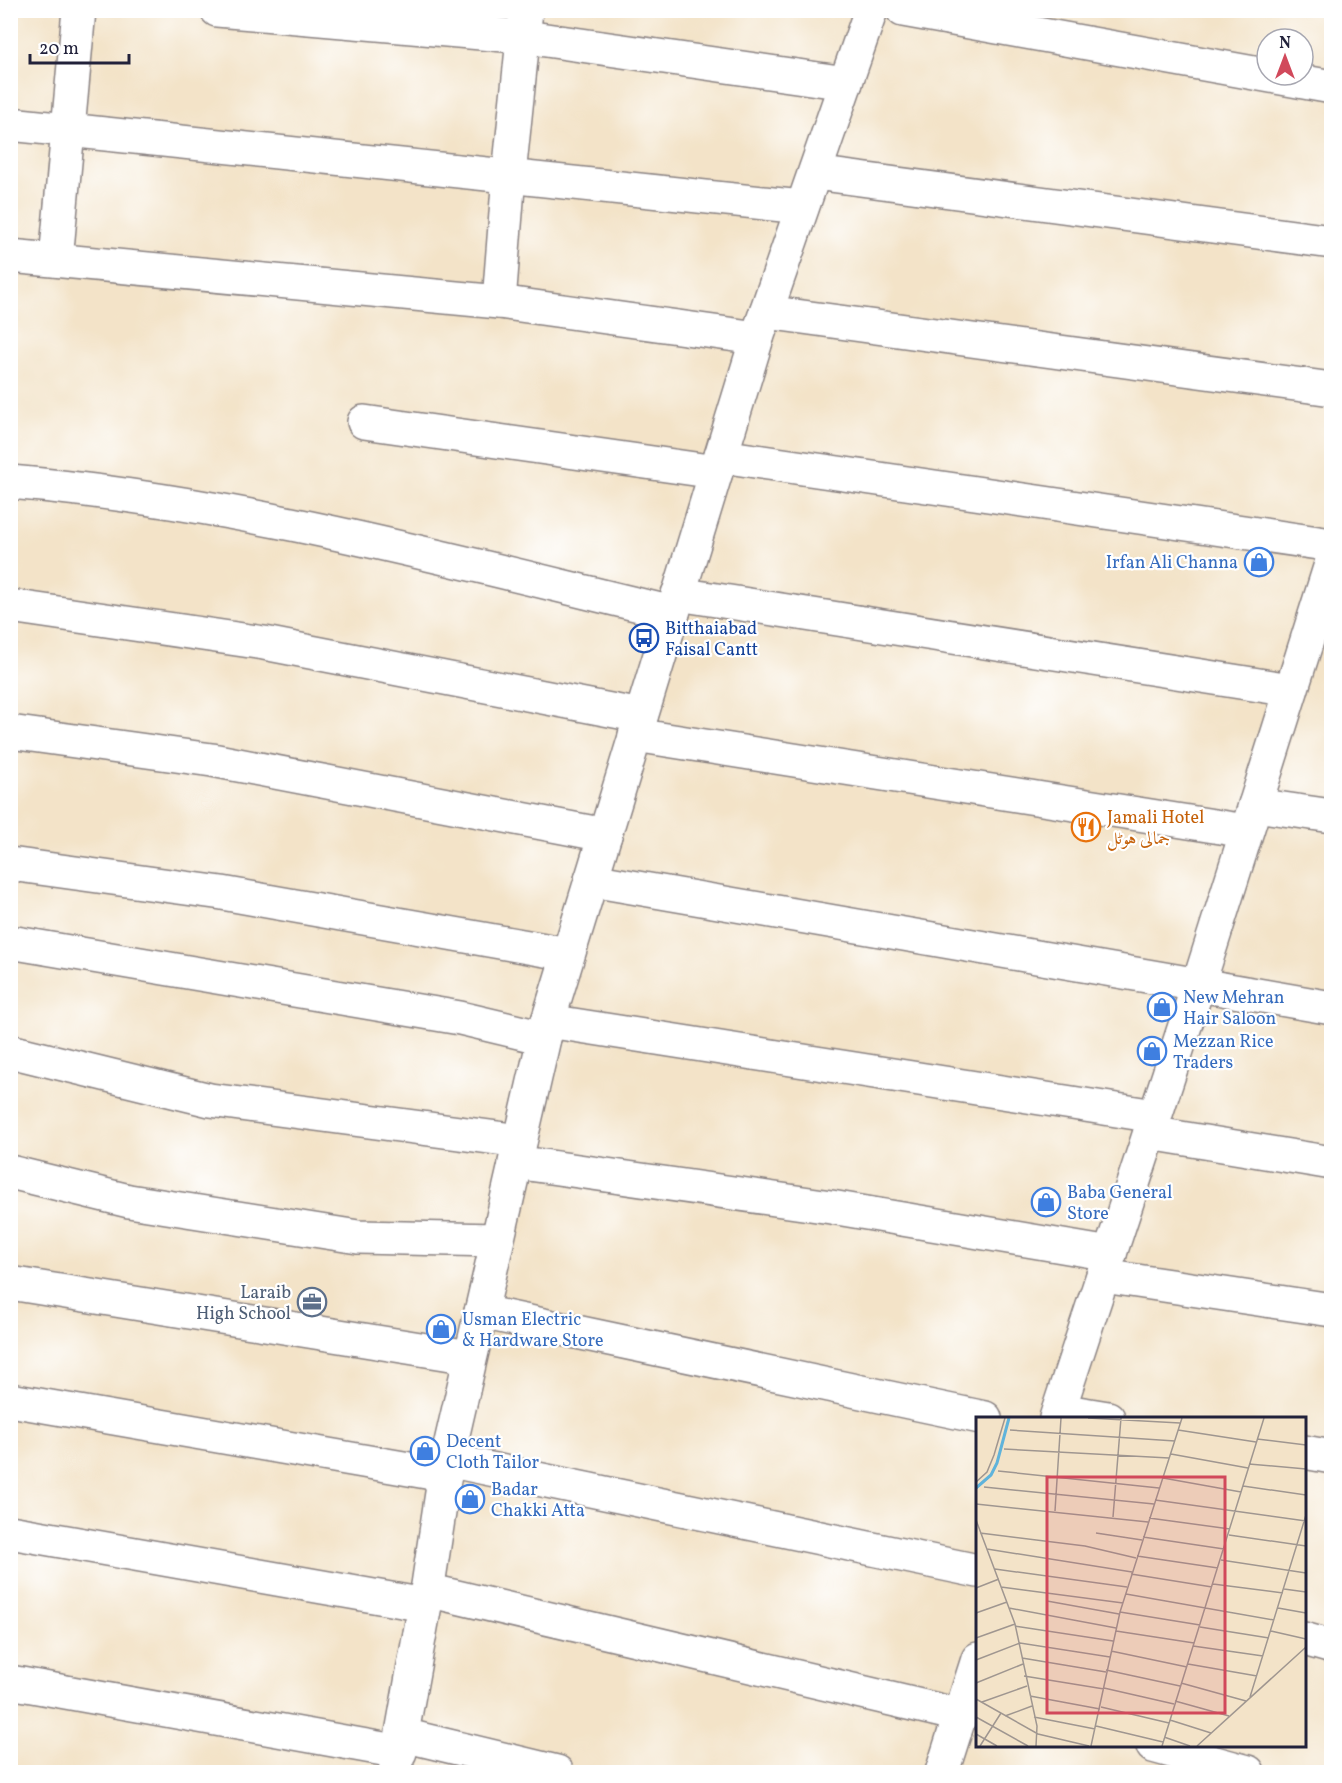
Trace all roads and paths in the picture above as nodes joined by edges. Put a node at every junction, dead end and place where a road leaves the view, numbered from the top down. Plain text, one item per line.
1 (79, 10) edge
2 (217, 10) edge
3 (872, 10) edge
4 (903, 10) edge
5 (526, 24) edge
6 (846, 83) junction
7 (1332, 87) edge
8 (10, 124) edge
9 (68, 130) junction
10 (815, 172) junction
11 (509, 175) junction
12 (802, 207) junction
13 (1332, 242) edge
14 (10, 256) edge
15 (56, 260) junction
16 (499, 302) junction
17 (761, 325) junction
18 (1332, 389) edge
19 (364, 422) dead end
20 (718, 464) junction
21 (10, 482) edge
22 (1332, 544) edge
23 (1332, 561) edge
24 (676, 604) junction
25 (10, 606) edge
26 (1322, 626) edge
27 (1291, 690) junction
28 (638, 726) junction
29 (10, 732) edge
30 (1332, 816) edge
31 (1251, 818) junction
32 (605, 835) junction
33 (10, 864) edge
34 (591, 880) junction
35 (10, 942) edge
36 (568, 954) junction
37 (1199, 983) junction
38 (1332, 1008) edge
39 (546, 1030) junction
40 (10, 1051) edge
41 (1153, 1125) junction
42 (518, 1151) junction
43 (1332, 1163) edge
44 (10, 1172) edge
45 (497, 1240) junction
46 (1107, 1265) junction
47 (10, 1283) edge
48 (1332, 1310) edge
49 (481, 1312) junction
50 (470, 1357) junction
51 (10, 1400) edge
52 (1058, 1414) edge
53 (976, 1417) edge
54 (1088, 1417) edge
55 (1306, 1452) edge
56 (1332, 1457) edge
57 (446, 1467) junction
58 (10, 1532) edge
59 (976, 1570) edge
60 (426, 1598) junction
61 (1306, 1639) edge
62 (1332, 1647) edge
63 (976, 1667) edge
64 (10, 1682) edge
65 (968, 1701) edge
66 (1157, 1747) edge
67 (399, 1753) edge
68 (557, 1773) edge
69 (942, 1773) edge
70 (1248, 1773) edge

1 - 9 street
2 - 5 street
3 - 6 street
4 - 7 street
5 - 6 street
5 - 11 street
6 - 10 street
8 - 9 street
9 - 11 street
9 - 15 street
10 - 12 street
10 - 13 street
11 - 12 street
11 - 16 street
12 - 17 street
14 - 15 street
15 - 16 street
16 - 17 street
17 - 18 street
17 - 20 street
19 - 20 street
20 - 22 street
20 - 24 street
21 - 24 street
23 - 26 street
24 - 27 street
24 - 28 street
25 - 28 street
26 - 27 street
27 - 31 street
28 - 31 street
28 - 32 street
29 - 32 street
30 - 31 street
31 - 37 street
32 - 34 street
33 - 36 street
34 - 36 street
34 - 37 street
35 - 39 street
36 - 39 street
37 - 38 street
37 - 41 street
39 - 41 street
39 - 42 street
40 - 42 street
41 - 43 street
41 - 46 street
42 - 45 street
42 - 46 street
44 - 45 street
45 - 49 street
46 - 48 street
46 - 52 street
47 - 50 street
49 - 50 street
49 - 53 street
50 - 57 street
51 - 57 street
52 - 54 street
55 - 56 street
57 - 59 street
57 - 60 street
58 - 60 street
60 - 65 street
60 - 67 street
61 - 62 street
63 - 65 street
64 - 67 street
65 - 69 street
66 - 70 street
67 - 68 street

